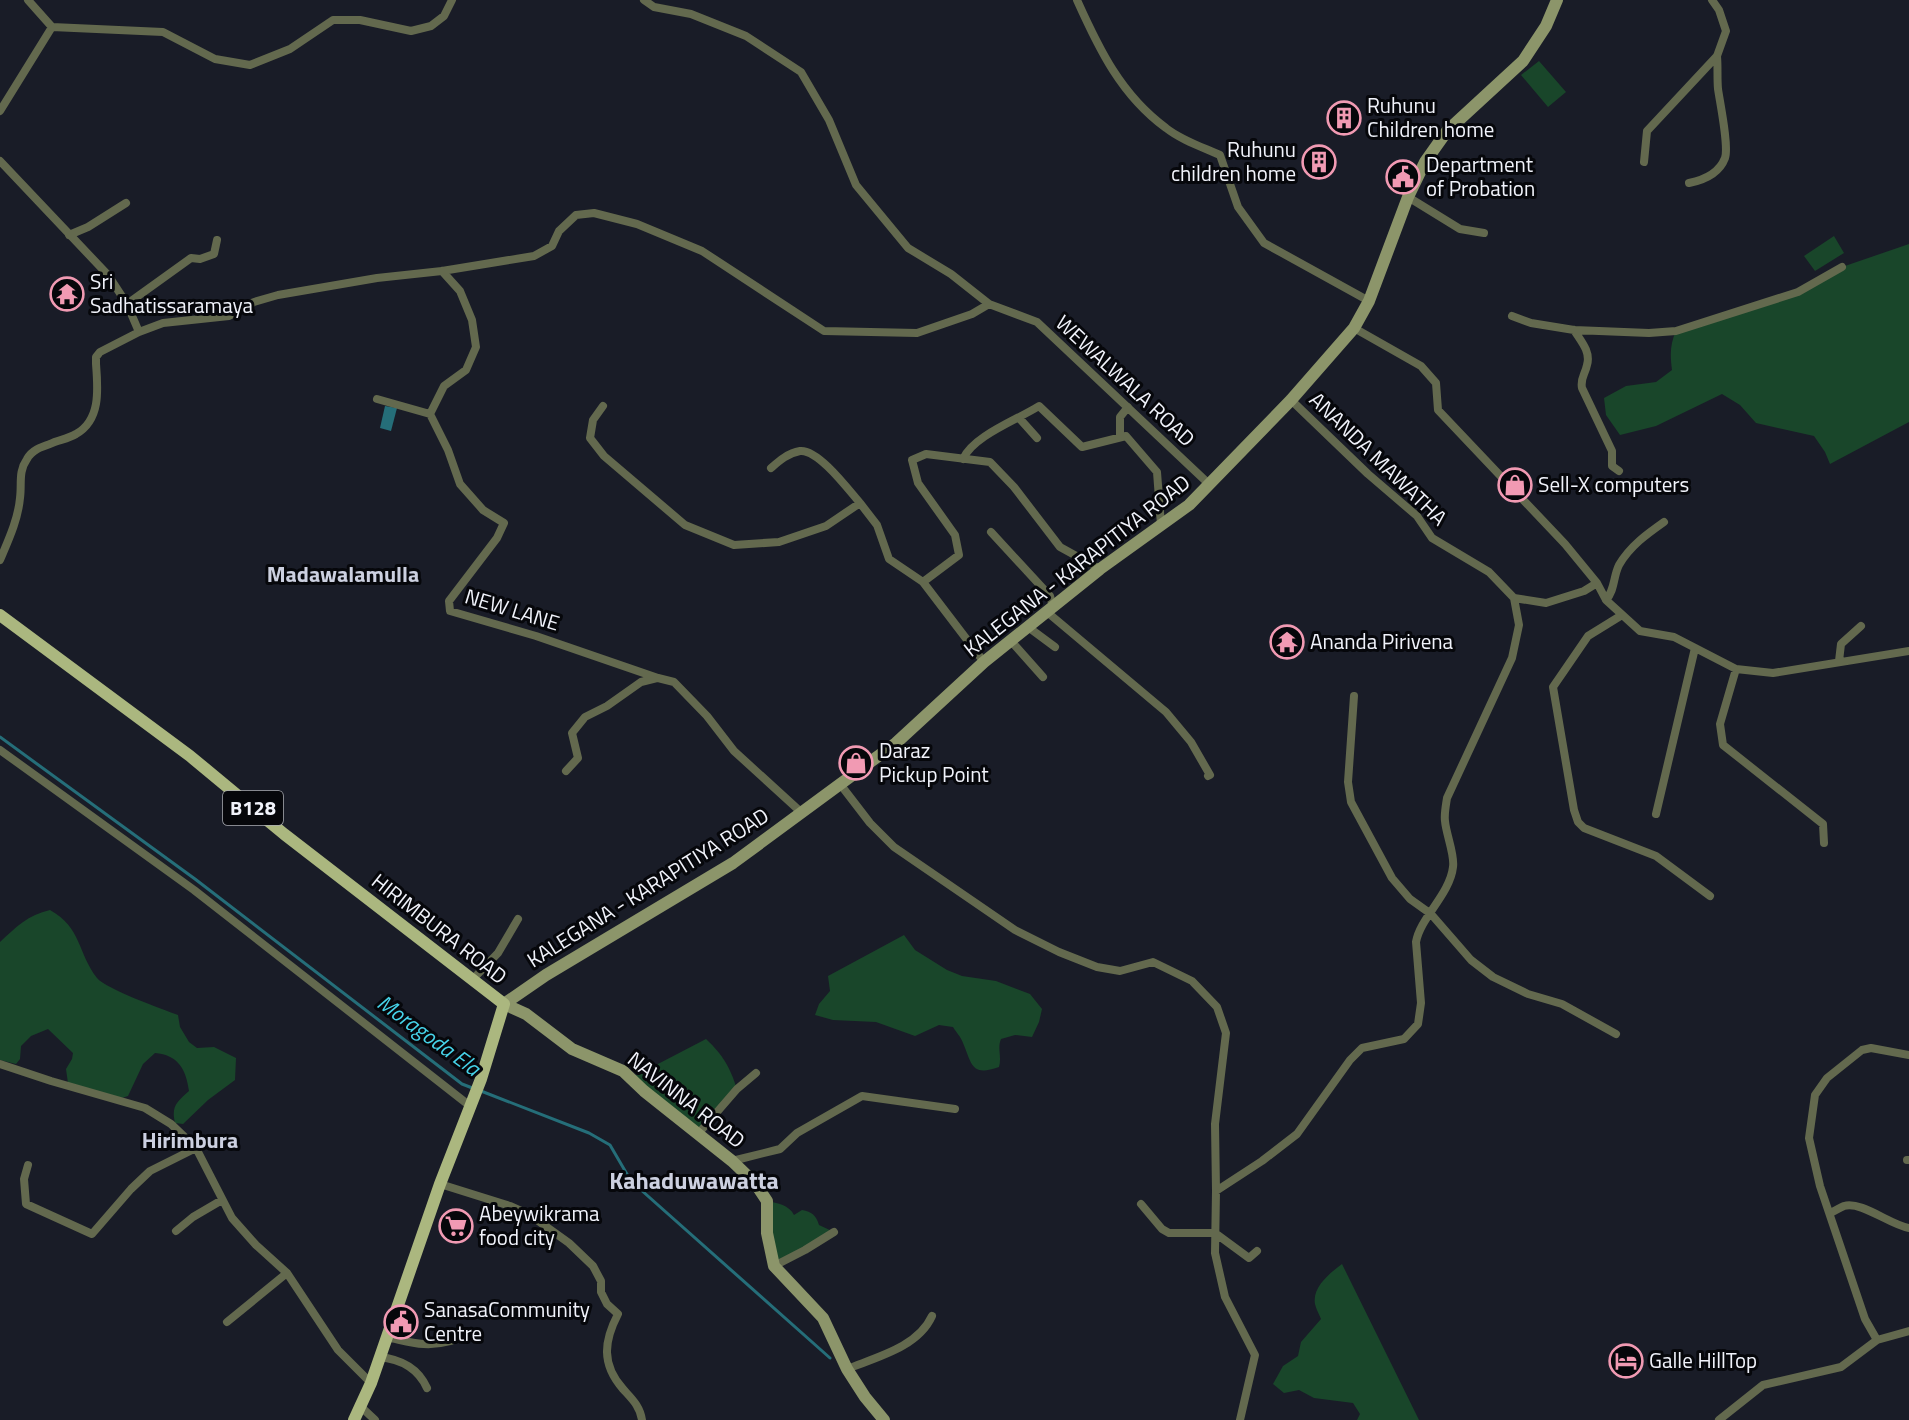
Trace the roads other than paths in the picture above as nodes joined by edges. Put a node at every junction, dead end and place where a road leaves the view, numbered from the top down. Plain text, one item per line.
1 (28, 0) edge
2 (452, 0) edge
3 (644, 0) edge
4 (1077, 0) edge
5 (1557, 0) edge
6 (1712, 0) edge
7 (52, 27) junction
8 (1717, 56) junction
9 (0, 111) edge
10 (0, 161) edge
11 (1644, 162) dead end
12 (1689, 183) dead end
13 (1408, 197) junction
14 (126, 202) dead end
15 (1484, 233) dead end
16 (69, 235) junction
17 (217, 240) dead end
18 (1842, 267) dead end
19 (442, 272) junction
20 (1369, 301) junction
21 (127, 304) junction
22 (989, 304) junction
23 (1512, 316) dead end
24 (1354, 328) junction
25 (1574, 330) junction
26 (139, 332) junction
27 (377, 399) dead end
28 (1291, 400) junction
29 (603, 406) dead end
30 (1128, 407) junction
31 (430, 414) junction
32 (1020, 418) junction
33 (1120, 437) junction
34 (1037, 438) dead end
35 (963, 459) junction
36 (771, 468) dead end
37 (1619, 471) dead end
38 (1210, 485) junction
39 (860, 502) junction
40 (1664, 522) dead end
41 (1161, 525) junction
42 (991, 532) dead end
43 (0, 560) edge
44 (1100, 569) junction
45 (923, 582) junction
46 (1597, 583) junction
47 (1514, 598) junction
48 (1606, 600) junction
49 (1050, 609) junction
50 (0, 615) edge
51 (1622, 615) junction
52 (1861, 626) dead end
53 (1028, 627) junction
54 (1011, 640) junction
55 (1055, 647) dead end
56 (1695, 648) junction
57 (1909, 651) edge
58 (1839, 661) junction
59 (984, 662) junction
60 (1737, 669) junction
61 (1043, 677) dead end
62 (658, 678) junction
63 (1354, 696) dead end
64 (0, 750) edge
65 (566, 771) dead end
66 (1208, 776) dead end
67 (840, 784) junction
68 (802, 813) junction
69 (1656, 814) dead end
70 (1824, 843) dead end
71 (1710, 896) dead end
72 (1431, 914) junction
73 (518, 919) dead end
74 (473, 979) junction
75 (504, 1004) junction
76 (1616, 1034) dead end
77 (1909, 1055) edge
78 (0, 1064) edge
79 (756, 1073) dead end
80 (472, 1103) junction
81 (955, 1109) dead end
82 (698, 1134) junction
83 (196, 1148) junction
84 (732, 1161) junction
85 (28, 1165) dead end
86 (440, 1184) junction
87 (1216, 1191) junction
88 (222, 1200) junction
89 (1141, 1203) dead end
90 (1830, 1213) junction
91 (1909, 1228) edge
92 (176, 1231) dead end
93 (834, 1232) dead end
94 (1215, 1233) junction
95 (1257, 1251) dead end
96 (774, 1266) junction
97 (287, 1273) junction
98 (932, 1316) dead end
99 (227, 1322) dead end
100 (1909, 1331) edge
101 (386, 1336) junction
102 (1877, 1340) junction
103 (451, 1341) dead end
104 (379, 1357) junction
105 (847, 1369) junction
106 (371, 1383) junction
107 (427, 1388) dead end
108 (359, 1405) junction
109 (354, 1420) edge
110 (375, 1420) edge
111 (642, 1420) edge
112 (884, 1420) edge
113 (1240, 1420) edge
114 (1719, 1420) edge

1 - 7 street
2 - 7 street
3 - 22 street, WEWALWALA ROAD
4 - 20 street
5 - 13 main road, KALEGANA - KARAPITIYA ROAD
6 - 8 street
7 - 9 street
8 - 11 street
8 - 12 street
10 - 16 street
13 - 15 street
13 - 20 main road, KALEGANA - KARAPITIYA ROAD
14 - 16 street
16 - 21 street
17 - 21 street
18 - 25 street
19 - 22 street
19 - 26 street
19 - 31 street
20 - 24 main road, KALEGANA - KARAPITIYA ROAD
21 - 26 street
22 - 30 street, WEWALWALA ROAD
23 - 25 street
24 - 28 main road, KALEGANA - KARAPITIYA ROAD
24 - 46 street
25 - 37 street
26 - 43 street
27 - 31 street
28 - 38 main road, KALEGANA - KARAPITIYA ROAD
28 - 47 street, ANANDA MAWATHA
29 - 39 street
30 - 33 street
30 - 38 street, WEWALWALA ROAD
31 - 62 street, NEW LANE
32 - 33 street
32 - 34 street
32 - 35 street
33 - 41 street
35 - 44 street
35 - 45 street
36 - 39 street
38 - 41 main road, KALEGANA - KARAPITIYA ROAD
39 - 45 street
40 - 48 street
41 - 44 main road, KALEGANA - KARAPITIYA ROAD
42 - 49 street
44 - 49 main road, KALEGANA - KARAPITIYA ROAD
45 - 59 street
46 - 47 street
46 - 48 street
47 - 72 street
48 - 51 street
49 - 53 main road, KALEGANA - KARAPITIYA ROAD
49 - 66 street
50 - 74 main road, HIRIMBURA ROAD / B128
51 - 56 street
51 - 71 street
52 - 58 street
53 - 54 main road, KALEGANA - KARAPITIYA ROAD
53 - 55 street
54 - 59 main road, KALEGANA - KARAPITIYA ROAD
54 - 61 street
56 - 60 street
56 - 69 street
57 - 58 street
58 - 60 street
59 - 67 main road, KALEGANA - KARAPITIYA ROAD
60 - 70 street
62 - 65 street
62 - 68 street, NEW LANE
63 - 72 street
64 - 80 street
67 - 68 main road, KALEGANA - KARAPITIYA ROAD
67 - 87 street
68 - 75 main road, KALEGANA - KARAPITIYA ROAD
72 - 76 street
72 - 87 street
73 - 74 street
74 - 75 main road, HIRIMBURA ROAD / B128
75 - 80 main road, HIRIMBURA ROAD
75 - 82 main road, NAVINNA ROAD
77 - 90 street
78 - 83 street
79 - 82 street
80 - 86 main road, HIRIMBURA ROAD
81 - 84 street
82 - 84 main road, NAVINNA ROAD
83 - 85 street
83 - 88 street
84 - 96 main road, NAVINNA ROAD
86 - 101 main road, HIRIMBURA ROAD
86 - 111 street
87 - 94 street
88 - 92 street
88 - 97 street
89 - 94 street
90 - 91 street
90 - 102 street
93 - 96 street
94 - 95 street
94 - 113 street
96 - 105 main road
97 - 99 street
97 - 106 street
98 - 105 street
100 - 102 street
101 - 103 street
101 - 104 main road, HIRIMBURA ROAD
102 - 114 street
104 - 106 main road, HIRIMBURA ROAD
104 - 107 street
105 - 112 main road
106 - 108 main road, HIRIMBURA ROAD
108 - 109 main road, HIRIMBURA ROAD
108 - 110 street

